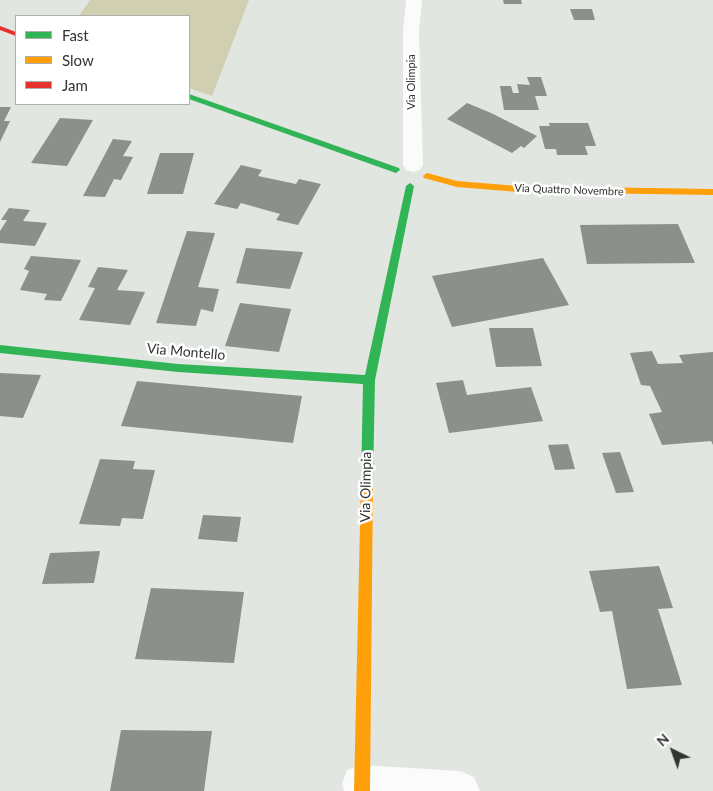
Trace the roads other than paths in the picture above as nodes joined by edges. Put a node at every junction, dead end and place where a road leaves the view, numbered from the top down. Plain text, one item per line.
1 (414, 0) edge
2 (0, 28) edge
3 (15, 34) edge
4 (190, 96) edge
5 (412, 170) junction
6 (410, 186) junction
7 (713, 192) edge
8 (0, 349) edge
9 (369, 380) junction
10 (362, 788) edge
11 (460, 791) edge

1 - 5 street, Via Olimpia
2 - 3 street
4 - 5 street, Via Quattro Novembre
5 - 6 street
5 - 6 street
5 - 7 street, Via Quattro Novembre
6 - 9 street, Via Olimpia
8 - 9 street, Via Montello
9 - 10 street, Via Olimpia
10 - 11 street

